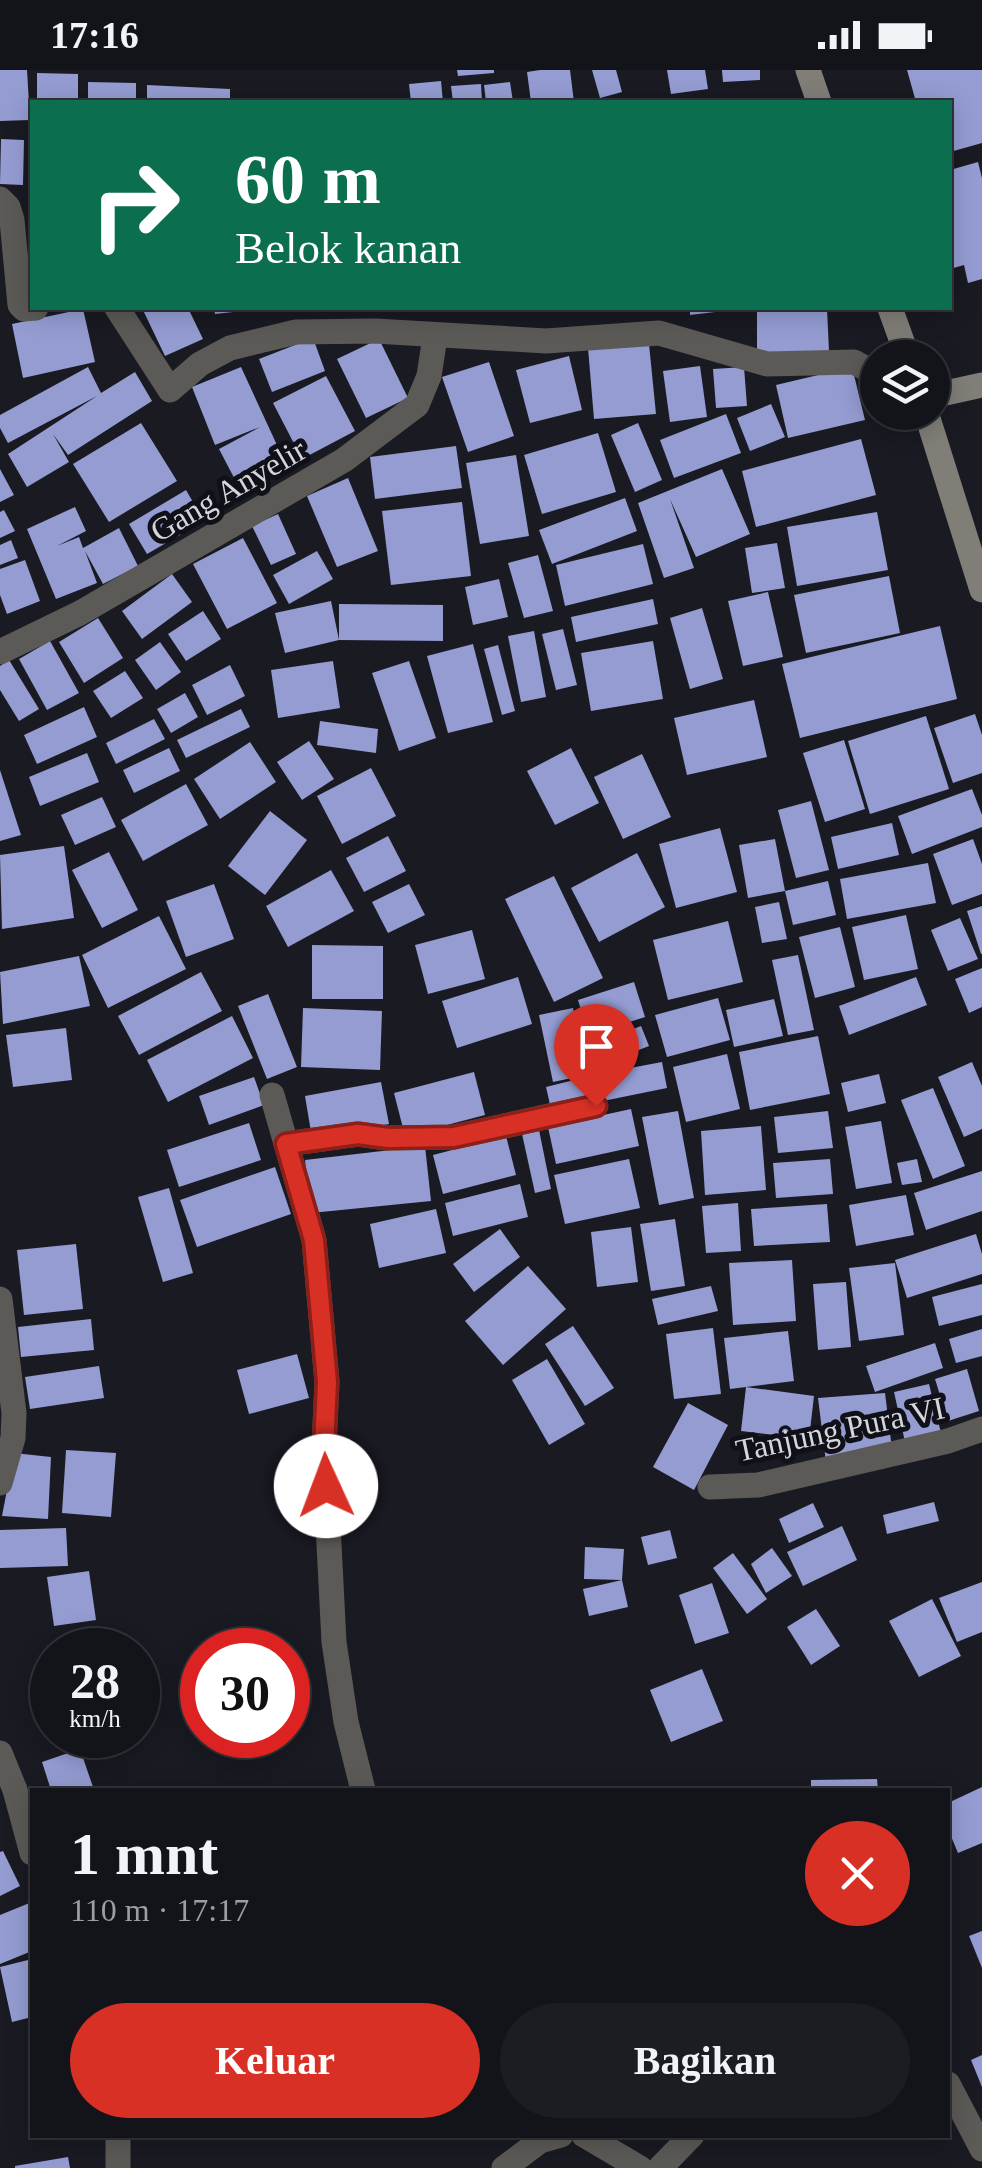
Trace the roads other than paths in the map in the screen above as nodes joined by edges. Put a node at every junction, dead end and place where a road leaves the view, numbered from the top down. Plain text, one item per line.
1 (808, 70) edge
2 (818, 100) edge
3 (0, 199) edge
4 (30, 310) edge
5 (118, 310) edge
6 (891, 310) edge
7 (435, 337) junction
8 (902, 340) edge
9 (860, 365) edge
10 (982, 386) edge
11 (950, 392) edge
12 (932, 430) edge
13 (982, 590) edge
14 (0, 652) edge
15 (272, 1095) dead end
16 (596, 1106) dead end
17 (286, 1144) junction
18 (0, 1300) edge
19 (982, 1429) edge
20 (0, 1483) edge
21 (710, 1487) dead end
22 (0, 1753) edge
23 (362, 1788) edge
24 (30, 1846) edge
25 (950, 2088) edge
26 (118, 2138) edge
27 (548, 2138) edge
28 (589, 2138) edge
29 (689, 2138) edge
30 (982, 2149) edge
31 (509, 2154) edge
32 (118, 2168) edge
33 (640, 2168) edge
34 (660, 2168) edge

1 - 2 street
3 - 4 street
5 - 7 street
6 - 8 street
7 - 9 street
7 - 14 street, Gang Anyelir
10 - 11 street
12 - 13 street
15 - 17 street
16 - 17 street
17 - 23 street
18 - 20 street
19 - 21 street, Tanjung Pura VI
22 - 24 street
25 - 30 street
26 - 32 street
27 - 31 street
28 - 33 street
29 - 34 street

